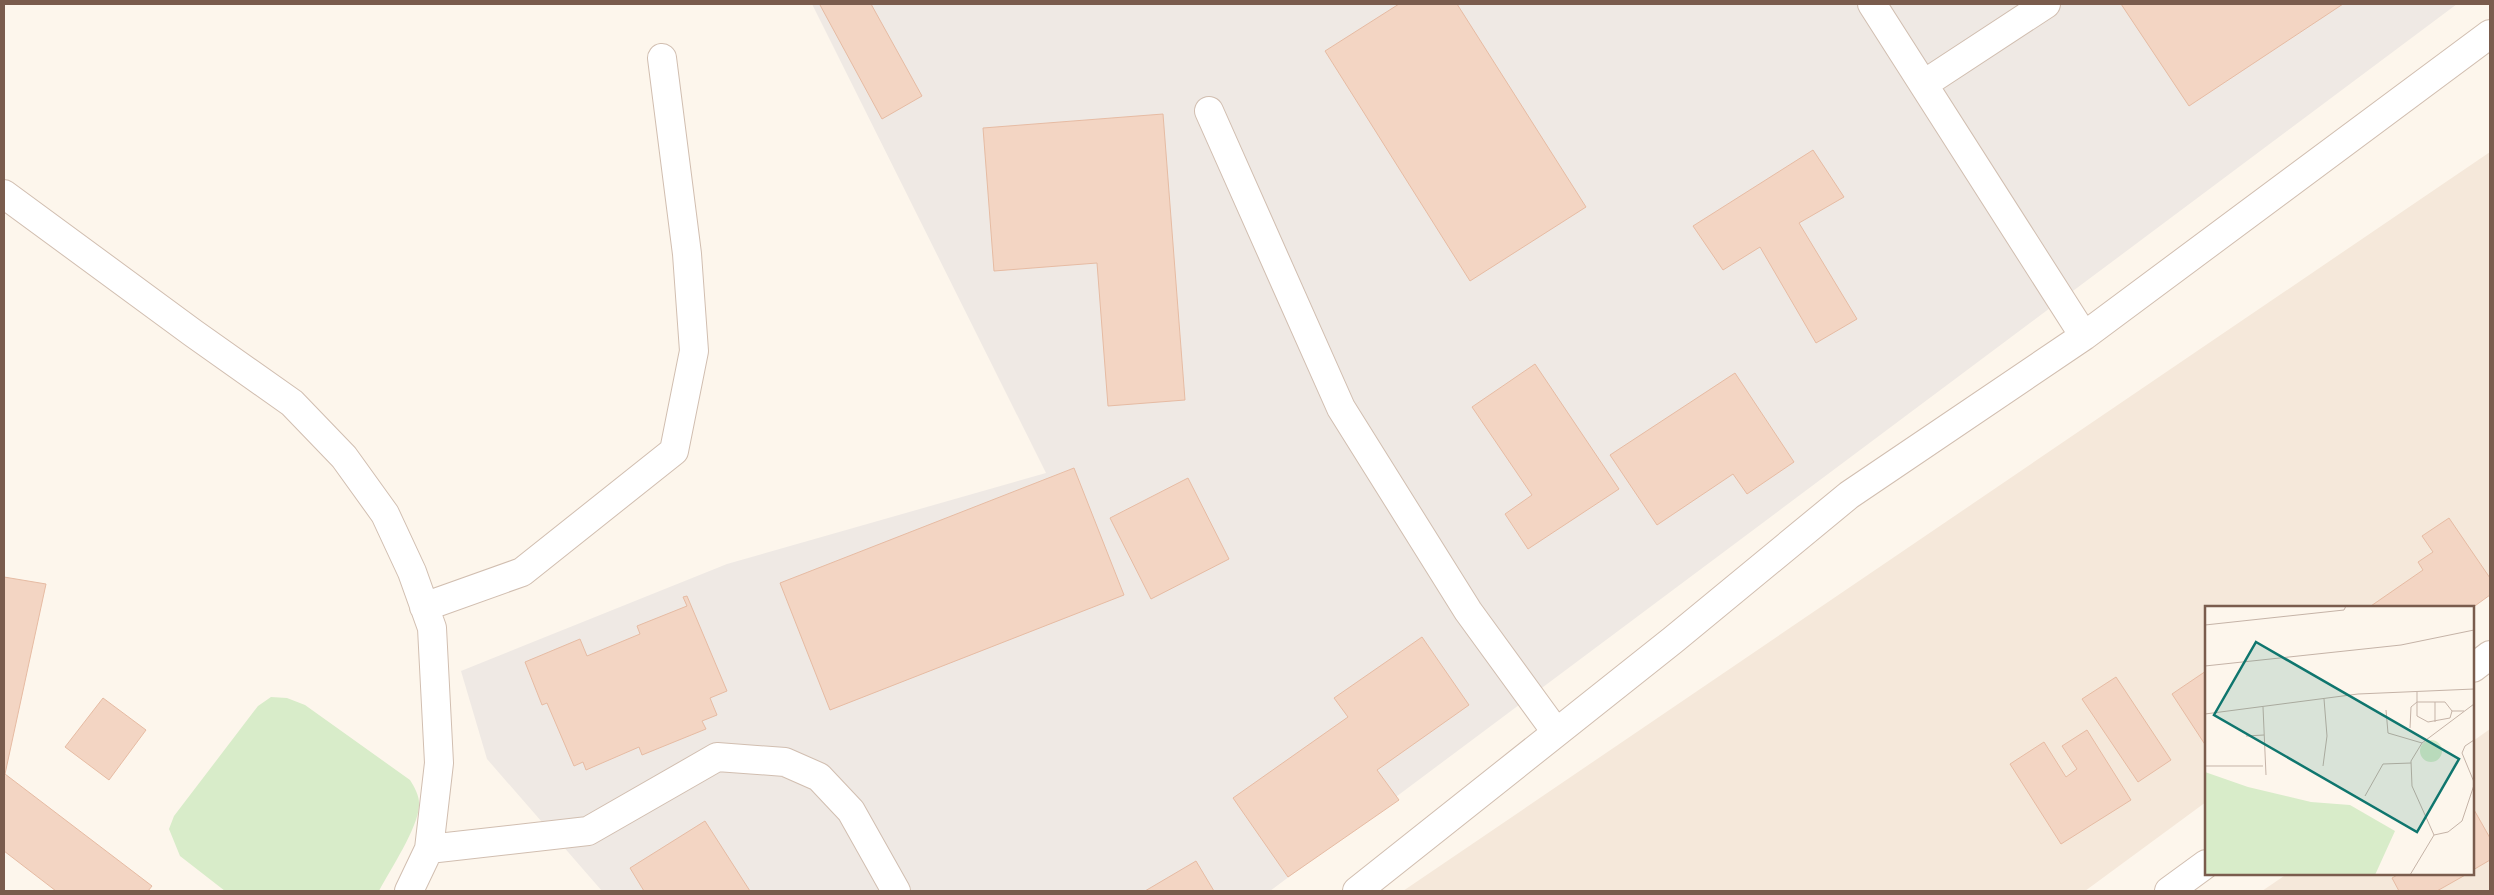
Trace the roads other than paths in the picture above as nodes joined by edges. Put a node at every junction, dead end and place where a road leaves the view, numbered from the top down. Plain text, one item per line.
1 (1872, 4) edge
2 (2046, 4) edge
3 (2490, 34) edge
4 (662, 58) dead end
5 (1924, 84) junction
6 (1209, 111) dead end
7 (4, 194) edge
8 (2084, 336) junction
9 (424, 607) junction
10 (2490, 655) edge
11 (2474, 667) edge
12 (1556, 732) junction
13 (428, 849) junction
14 (2205, 865) edge
15 (409, 891) edge
16 (896, 891) edge
17 (1357, 891) edge
18 (2169, 891) edge

1 - 5 street
2 - 5 street
3 - 8 street
4 - 9 street
5 - 8 street
6 - 12 street
7 - 9 street
8 - 12 street
9 - 13 street
10 - 11 street
12 - 17 street
13 - 15 street
13 - 16 street
14 - 18 street

